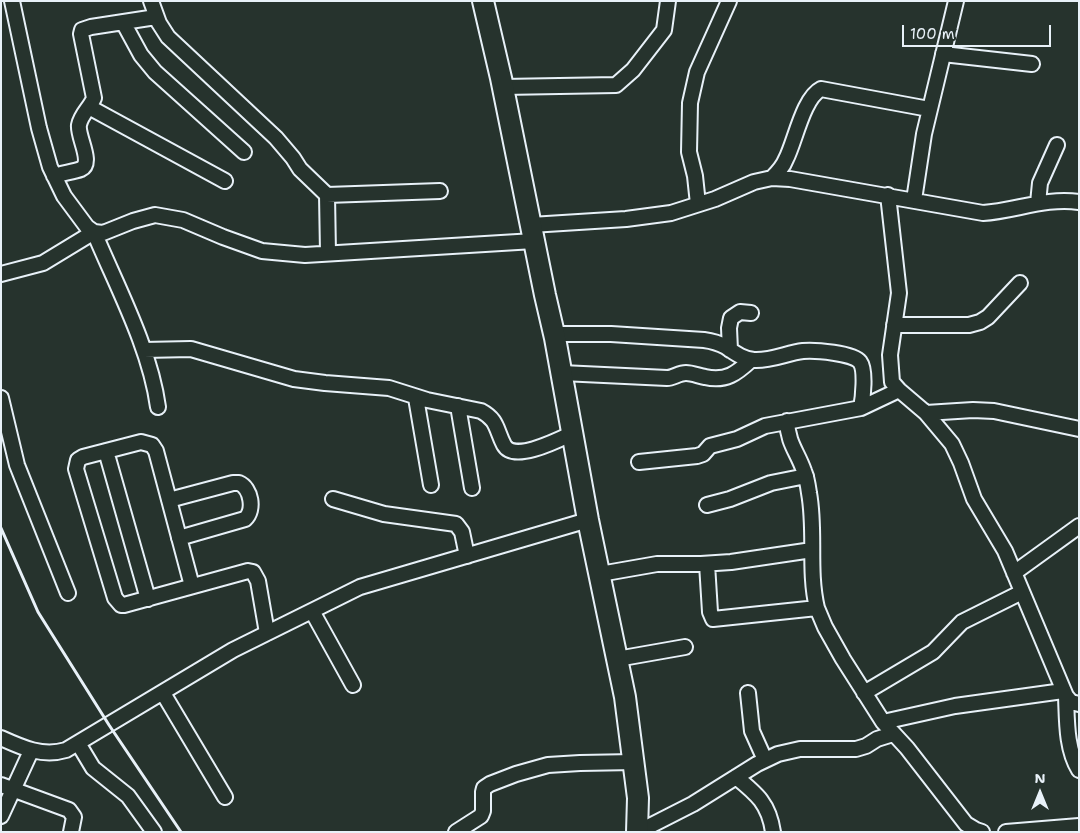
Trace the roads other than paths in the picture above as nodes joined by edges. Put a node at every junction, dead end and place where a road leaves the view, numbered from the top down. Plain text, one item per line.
1 (12, 1) edge
2 (151, 1) edge
3 (483, 1) edge
4 (668, 1) edge
5 (729, 1) edge
6 (956, 1) edge
7 (156, 17) junction
8 (123, 22) junction
9 (943, 54) junction
10 (1032, 64) dead end
11 (502, 87) junction
12 (89, 106) junction
13 (930, 109) junction
14 (1057, 145) dead end
15 (244, 152) dead end
16 (54, 176) junction
17 (772, 178) junction
18 (225, 181) dead end
19 (440, 191) dead end
20 (327, 195) junction
21 (888, 195) junction
22 (914, 200) junction
23 (1079, 202) edge
24 (1038, 203) junction
25 (698, 204) junction
26 (94, 232) junction
27 (532, 233) junction
28 (328, 253) junction
29 (1, 274) edge
30 (1020, 283) dead end
31 (751, 312) dead end
32 (894, 325) junction
33 (554, 334) junction
34 (144, 350) junction
35 (730, 350) junction
36 (751, 360) junction
37 (562, 373) junction
38 (899, 390) junction
39 (1, 398) edge
40 (416, 398) junction
41 (458, 406) junction
42 (158, 407) dead end
43 (861, 408) junction
44 (926, 413) junction
45 (787, 421) junction
46 (1079, 429) edge
47 (573, 433) junction
48 (106, 451) junction
49 (639, 462) dead end
50 (806, 476) junction
51 (431, 485) dead end
52 (472, 488) dead end
53 (169, 500) junction
54 (332, 500) dead end
55 (707, 505) dead end
56 (588, 520) junction
57 (1079, 526) edge
58 (179, 538) junction
59 (812, 550) junction
60 (467, 556) junction
61 (707, 564) junction
62 (1014, 573) junction
63 (600, 574) junction
64 (192, 586) junction
65 (1022, 592) junction
66 (68, 593) dead end
67 (148, 598) junction
68 (817, 608) junction
69 (312, 611) junction
70 (267, 633) junction
71 (685, 647) dead end
72 (617, 659) junction
73 (353, 685) dead end
74 (864, 692) junction
75 (163, 693) junction
76 (748, 693) dead end
77 (1064, 693) junction
78 (1079, 704) edge
79 (883, 722) junction
80 (893, 734) junction
81 (1, 738) edge
82 (78, 743) junction
83 (31, 750) junction
84 (765, 760) junction
85 (634, 762) junction
86 (1079, 770) edge
87 (736, 777) junction
88 (8, 787) edge
89 (225, 796) dead end
90 (1, 816) edge
91 (1079, 826) edge
92 (71, 832) edge
93 (154, 832) edge
94 (456, 832) edge
95 (638, 832) edge
96 (773, 832) edge
97 (982, 832) edge
98 (1006, 832) edge

1 - 16 street
2 - 7 street
3 - 11 highway
4 - 11 street
5 - 25 street
6 - 9 street
7 - 8 street
7 - 20 street
8 - 12 street
8 - 15 street
9 - 10 street
9 - 13 street
11 - 27 highway
12 - 16 street
12 - 18 street
13 - 17 street
13 - 22 street
14 - 24 street
16 - 26 street
17 - 21 street
17 - 25 street
19 - 20 street
20 - 28 street
21 - 22 street
21 - 32 street
22 - 24 street
23 - 24 street
25 - 27 street
26 - 28 street
26 - 29 street
26 - 34 street
27 - 28 street
27 - 33 highway
30 - 32 street
31 - 35 street
32 - 38 street
33 - 35 street
33 - 37 highway
34 - 40 street
34 - 42 street
35 - 36 street
36 - 37 street
36 - 43 street
37 - 47 highway
38 - 43 street
38 - 44 street
39 - 66 street
40 - 41 street
40 - 51 street
41 - 47 street
41 - 52 street
43 - 45 street
44 - 46 street
44 - 62 street
45 - 49 street
45 - 50 street
47 - 56 highway
48 - 53 street
48 - 67 street
48 - 67 street
50 - 55 street
50 - 59 street
53 - 58 street
53 - 58 street
54 - 60 street
56 - 60 street
56 - 63 highway
57 - 62 street
58 - 64 street
59 - 61 street
59 - 68 street
60 - 69 street
61 - 63 street
61 - 68 street
62 - 65 street
63 - 72 highway
64 - 67 street
64 - 70 street
65 - 74 street
65 - 77 street
68 - 74 street
69 - 70 street
69 - 73 street
70 - 75 street
71 - 72 street
72 - 85 highway
74 - 79 street
75 - 82 street
75 - 89 street
76 - 84 street
77 - 78 street
77 - 79 street
77 - 86 street
79 - 80 street
80 - 84 street
80 - 97 street
81 - 83 street
82 - 83 street
82 - 93 street
83 - 88 street
84 - 87 street
85 - 94 street
85 - 95 highway
87 - 95 street
87 - 96 street
88 - 90 street
88 - 92 street
91 - 98 street

